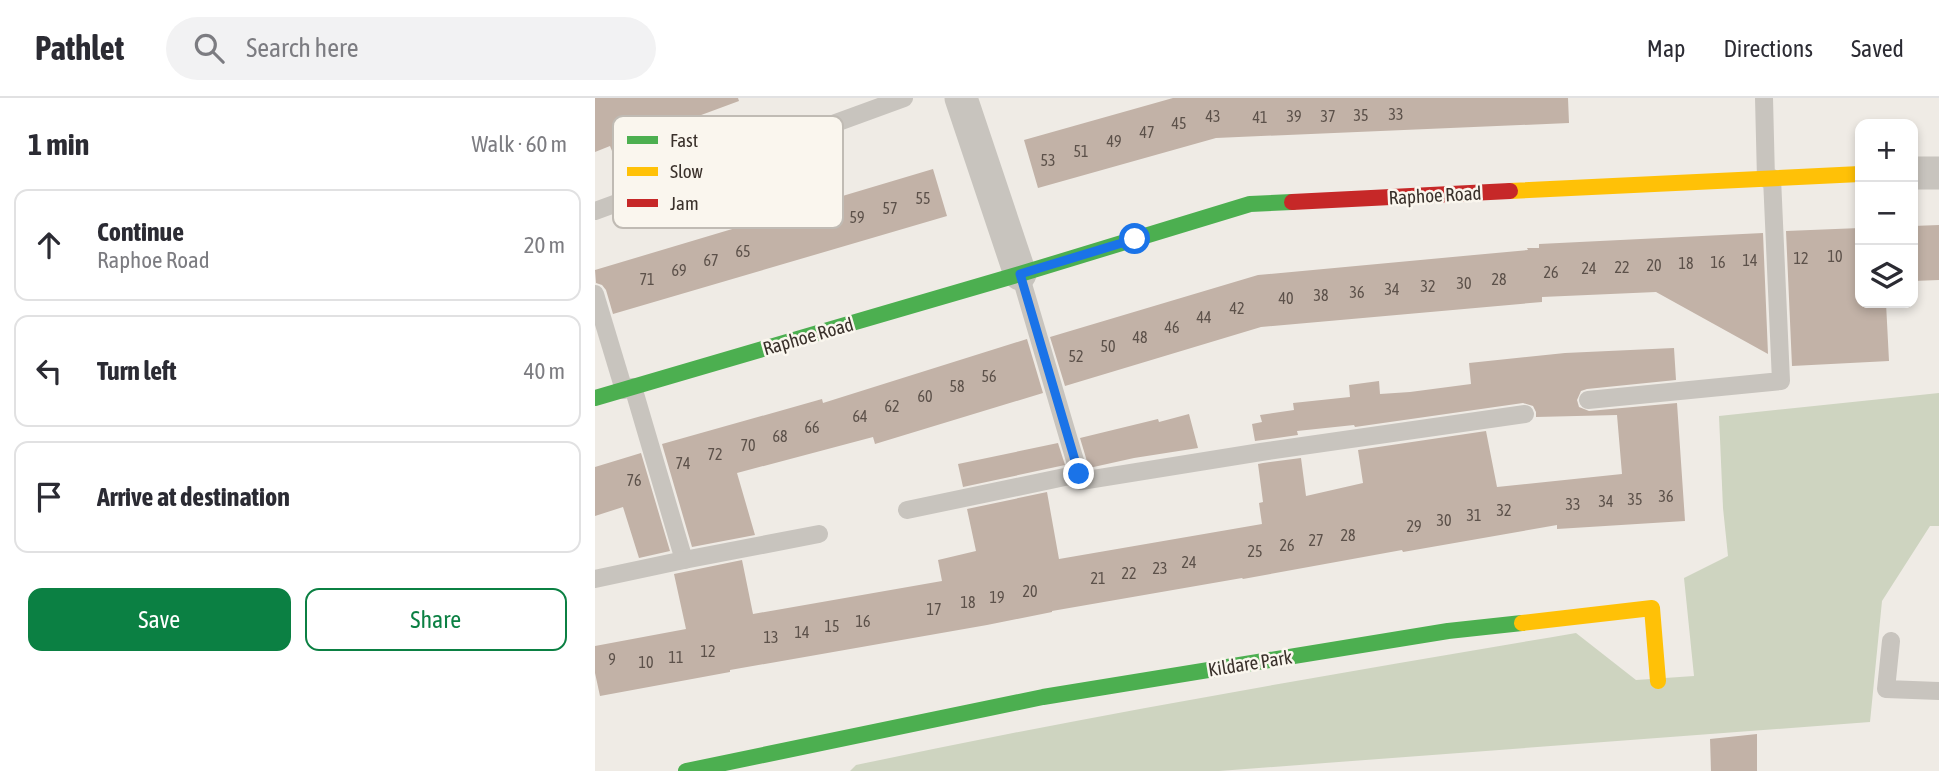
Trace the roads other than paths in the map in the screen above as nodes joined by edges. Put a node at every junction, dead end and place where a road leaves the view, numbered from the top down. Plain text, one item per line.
1 (904, 98) edge
2 (961, 98) edge
3 (1764, 98) edge
4 (843, 120) edge
5 (1918, 173) edge
6 (1939, 173) edge
7 (1855, 174) edge
8 (1769, 178) junction
9 (613, 204) edge
10 (595, 211) edge
11 (1020, 274) junction
12 (595, 294) edge
13 (629, 388) junction
14 (595, 398) edge
15 (1588, 400) dead end
16 (1525, 414) dead end
17 (1079, 474) junction
18 (907, 510) dead end
19 (819, 534) dead end
20 (684, 560) junction
21 (595, 579) edge
22 (1891, 641) dead end
23 (1658, 681) dead end
24 (1939, 691) edge
25 (780, 762) edge
26 (686, 771) edge

1 - 4 lane
2 - 11 street
3 - 8 lane
5 - 6 street
7 - 8 street, Raphoe Road
8 - 11 street, Raphoe Road
8 - 15 lane
9 - 10 lane
11 - 13 street, Raphoe Road
11 - 17 lane
12 - 13 lane
13 - 14 street, Raphoe Road
13 - 20 lane
16 - 17 lane
17 - 18 lane
19 - 20 lane
20 - 21 lane
22 - 24 lane
23 - 25 street, Kildare Park
25 - 26 street, Kildare Park

